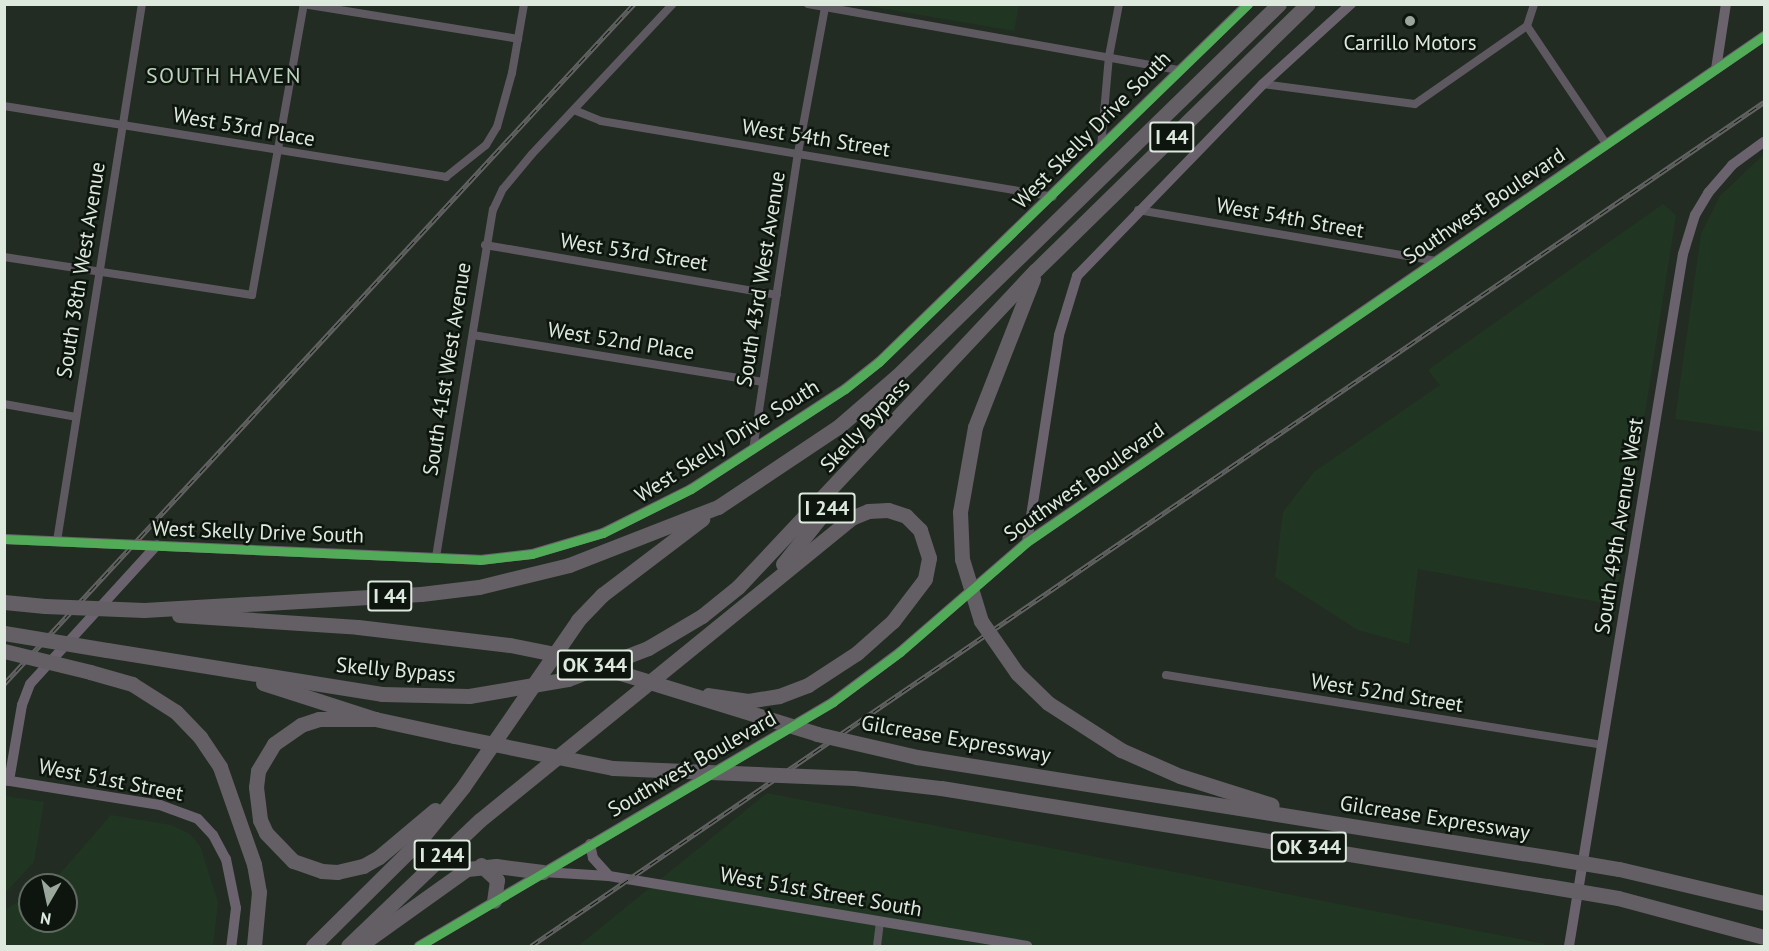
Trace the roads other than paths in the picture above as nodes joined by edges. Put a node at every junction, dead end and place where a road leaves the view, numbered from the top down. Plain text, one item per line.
1 (142, 4) edge
2 (524, 4) edge
3 (673, 4) edge
4 (808, 4) edge
5 (1119, 4) edge
6 (1248, 4) edge
7 (1279, 4) edge
8 (1308, 4) edge
9 (1351, 4) edge
10 (1534, 4) edge
11 (1726, 4) edge
12 (304, 5) edge
13 (825, 8) junction
14 (1527, 27) junction
15 (1764, 36) edge
16 (518, 39) junction
17 (1109, 56) junction
18 (1716, 69) junction
19 (1178, 70) junction
20 (1263, 84) junction
21 (4, 106) edge
22 (574, 110) junction
23 (122, 124) junction
24 (1764, 141) edge
25 (1607, 145) junction
26 (1101, 147) junction
27 (279, 152) junction
28 (798, 153) junction
29 (1053, 197) junction
30 (1138, 210) junction
31 (485, 245) junction
32 (4, 257) edge
33 (1435, 261) junction
34 (1036, 270) junction
35 (99, 273) junction
36 (777, 295) junction
37 (473, 335) junction
38 (763, 382) junction
39 (4, 404) edge
40 (76, 417) junction
41 (887, 432) junction
42 (753, 450) junction
43 (718, 507) junction
44 (4, 539) edge
45 (57, 541) junction
46 (1027, 542) junction
47 (157, 545) junction
48 (436, 557) junction
49 (768, 583) junction
50 (4, 602) edge
51 (144, 610) junction
52 (4, 633) edge
53 (4, 651) edge
54 (220, 669) junction
55 (1166, 675) dead end
56 (678, 691) junction
57 (375, 719) junction
58 (1602, 745) junction
59 (7, 780) edge
60 (463, 787) junction
61 (1322, 821) junction
62 (590, 844) junction
63 (481, 865) junction
64 (543, 872) junction
65 (609, 876) junction
66 (494, 901) junction
67 (1764, 903) edge
68 (880, 922) junction
69 (1764, 937) edge
70 (231, 946) edge
71 (255, 946) edge
72 (313, 946) edge
73 (348, 946) edge
74 (359, 946) edge
75 (419, 946) edge
76 (877, 946) edge
77 (1027, 946) edge
78 (1569, 946) edge

1 - 23 street, South 38th West Avenue
2 - 16 street
3 - 22 street, South 41st West Avenue
4 - 13 street
5 - 17 street
6 - 19 street, West Skelly Drive South
7 - 43 highway, Skelly Bypass / I 44
8 - 34 highway, Skelly Bypass / I 44
9 - 20 street
10 - 14 street
11 - 18 street
12 - 16 street
12 - 27 street
13 - 17 street
13 - 28 street, South 43rd West Avenue
14 - 20 street
14 - 25 street
15 - 18 street, Southwest Boulevard
16 - 27 street, West 53rd Place
17 - 19 street
17 - 26 street
18 - 25 street, Southwest Boulevard
19 - 26 street, West Skelly Drive South
20 - 30 street
21 - 23 street, West 53rd Place
22 - 28 street, West 54th Street
22 - 31 street, South 41st West Avenue
23 - 27 street, West 53rd Place
23 - 35 street, South 38th West Avenue
24 - 58 street, South 49th Avenue West
25 - 33 street, Southwest Boulevard
26 - 29 street, West Skelly Drive South
27 - 35 street
28 - 29 street, West 54th Street
28 - 36 street, South 43rd West Avenue
29 - 42 street, West Skelly Drive South
30 - 33 street, West 54th Street
30 - 46 street
31 - 36 street, West 53rd Street
31 - 37 street, South 41st West Avenue
32 - 35 street
33 - 46 street, Southwest Boulevard
34 - 41 highway, Skelly Bypass / I 44
34 - 61 highway, bridge
35 - 40 street, South 38th West Avenue
36 - 38 street, South 43rd West Avenue
37 - 38 street, West 52nd Place
37 - 48 street, South 41st West Avenue
38 - 42 street, South 43rd West Avenue
39 - 40 street
40 - 45 street, South 38th West Avenue
41 - 49 highway, I 244
41 - 54 highway, Skelly Bypass / I 44, bridge
42 - 48 street, West Skelly Drive South
43 - 51 highway, Skelly Bypass / I 44
43 - 60 highway, I 244
44 - 45 street, West Skelly Drive South
45 - 47 street, West Skelly Drive South
46 - 62 street, Southwest Boulevard
47 - 48 street, West Skelly Drive South
47 - 59 street
49 - 56 highway, bridge
49 - 73 highway, I 244
50 - 51 highway, Skelly Bypass / I 44, bridge
51 - 56 highway, Gilcrease Expressway / OK 344, bridge
52 - 54 highway, Skelly Bypass / I 44, bridge
53 - 71 highway, bridge
54 - 57 highway, OK 344
55 - 58 street, West 52nd Street
56 - 61 highway, Gilcrease Expressway / OK 344, bridge
57 - 60 highway
57 - 69 highway, OK 344, bridge
58 - 78 street, South 49th Avenue West
59 - 70 street, West 51st Street
60 - 72 highway, I 244
61 - 67 highway, Gilcrease Expressway / OK 344, bridge
62 - 64 street, Southwest Boulevard
62 - 65 street
63 - 64 highway
63 - 66 highway
63 - 74 highway
64 - 65 street, West 51st Street South
64 - 66 street, Southwest Boulevard
65 - 68 street, West 51st Street South
66 - 75 street, Southwest Boulevard
68 - 76 street
68 - 77 street, West 51st Street South

